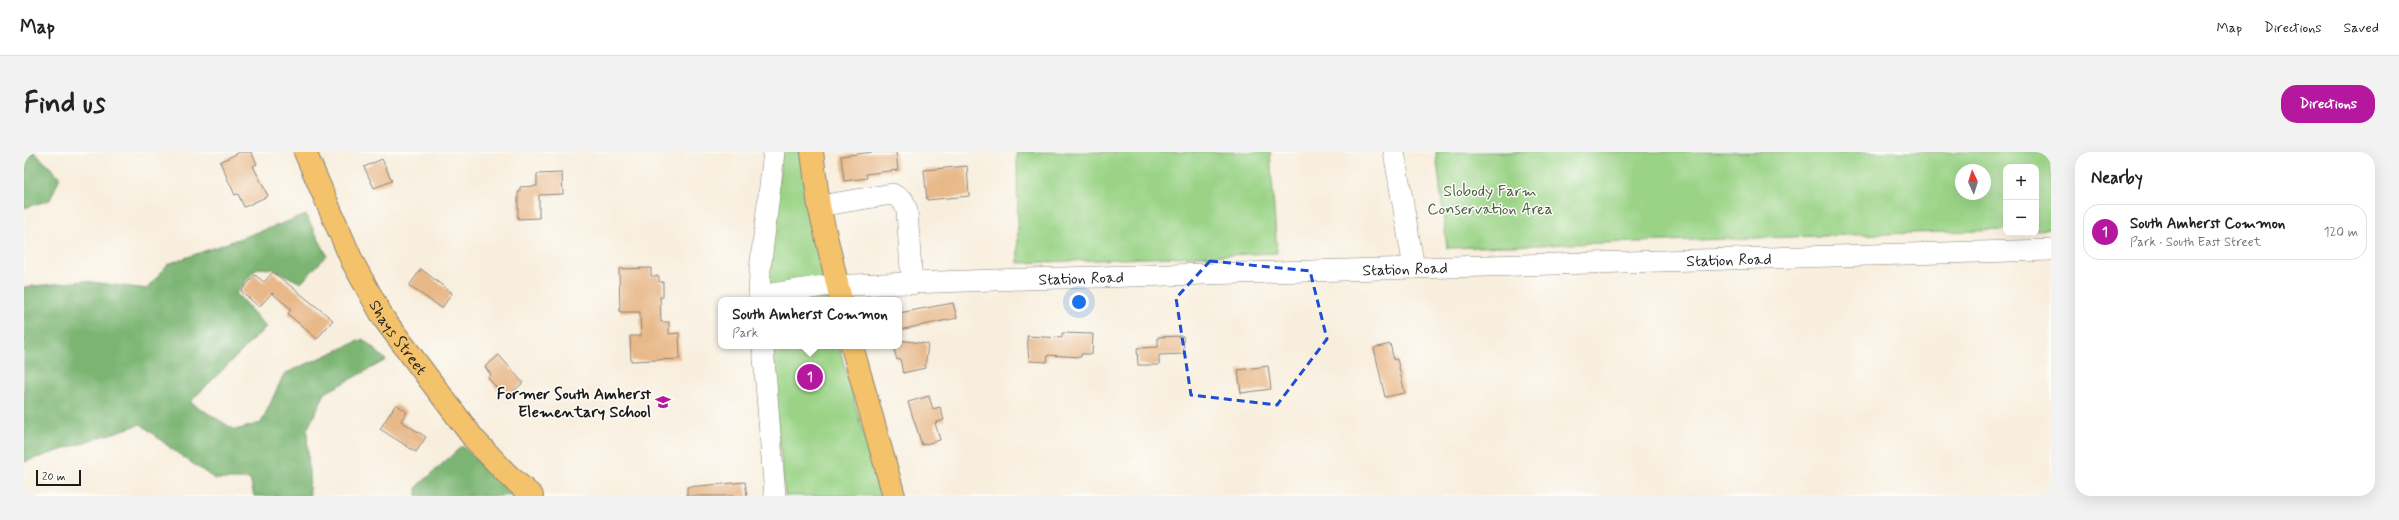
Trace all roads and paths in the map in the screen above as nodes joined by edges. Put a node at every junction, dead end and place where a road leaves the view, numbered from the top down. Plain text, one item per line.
1 (305, 152) edge
2 (774, 152) edge
3 (812, 152) edge
4 (1394, 152) edge
5 (820, 206) junction
6 (2051, 250) edge
7 (1414, 268) junction
8 (912, 284) junction
9 (839, 293) edge
10 (759, 297) edge
11 (763, 297) edge
12 (763, 349) edge
13 (853, 349) edge
14 (532, 496) edge
15 (776, 496) edge
16 (894, 496) edge

1 - 14 main road, Shays Street
2 - 10 street
3 - 5 main road
4 - 7 street
5 - 8 street
5 - 9 main road
6 - 7 street, Station Road
7 - 8 street, Station Road
8 - 9 street, Station Road
9 - 11 street, Station Road
12 - 15 street
13 - 16 main road

